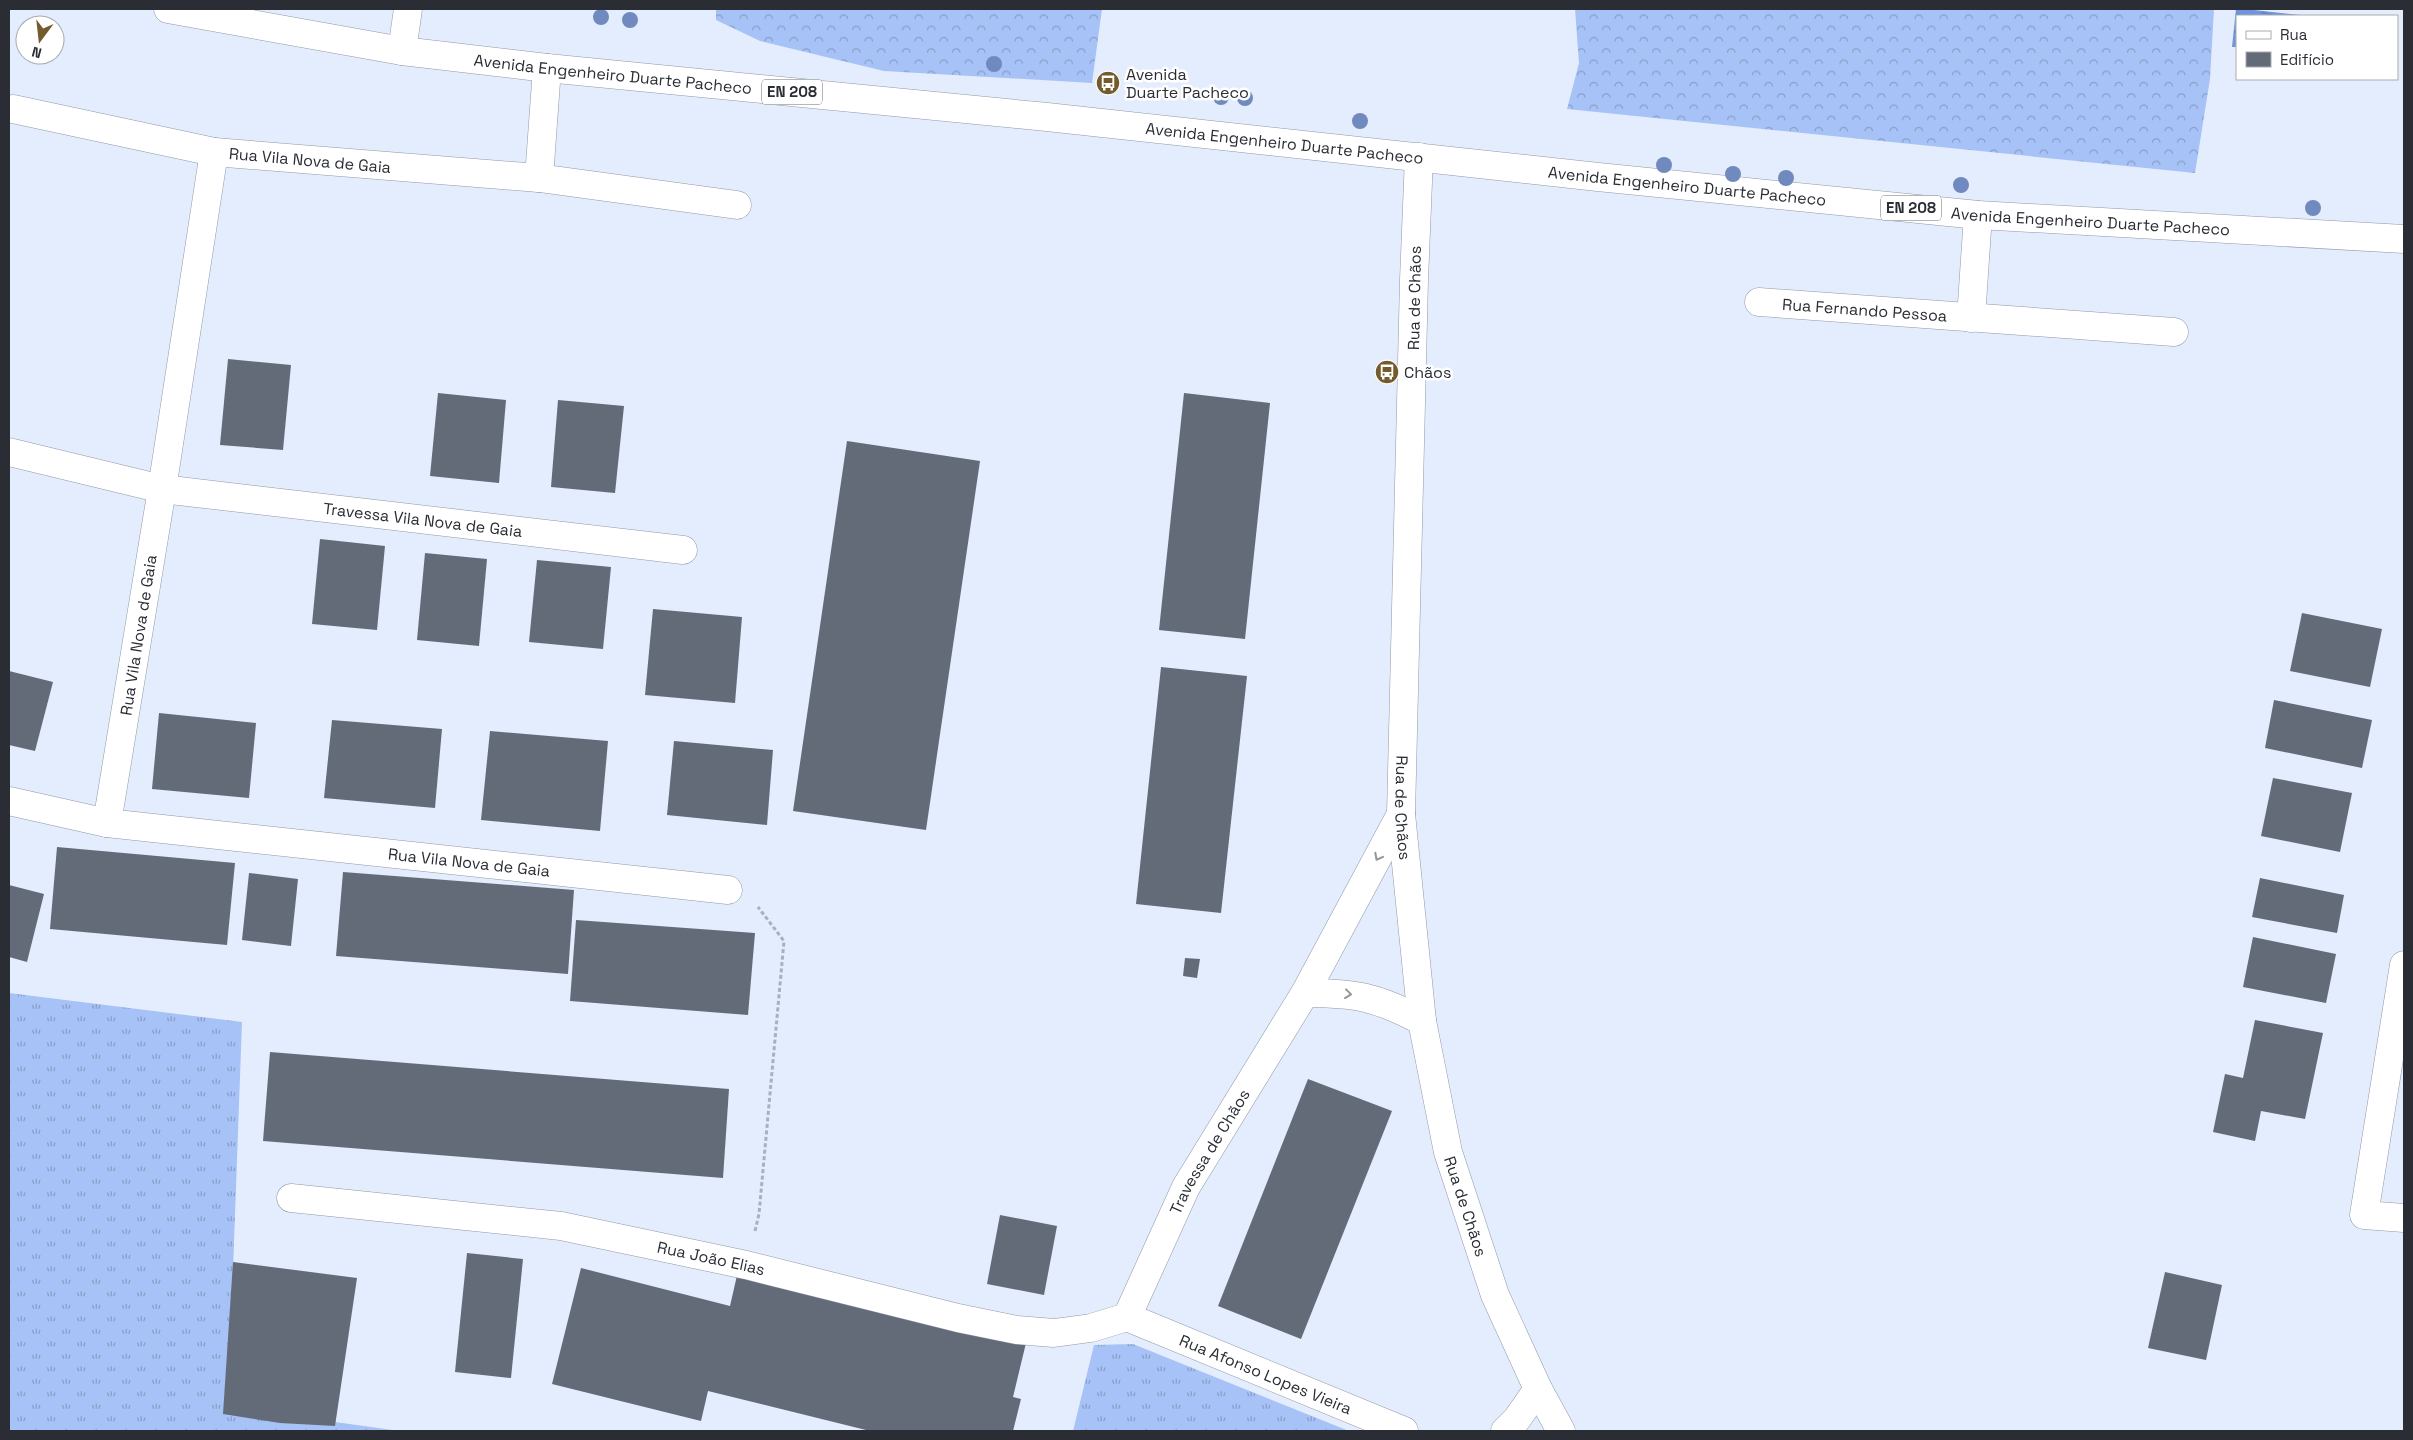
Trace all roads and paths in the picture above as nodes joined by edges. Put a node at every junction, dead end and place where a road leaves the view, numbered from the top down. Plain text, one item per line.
1 (168, 9) edge
2 (408, 9) edge
3 (402, 51) junction
4 (547, 68) junction
5 (13, 109) dead end
6 (214, 152) junction
7 (1419, 157) junction
8 (539, 178) junction
9 (737, 205) dead end
10 (1978, 215) junction
11 (2404, 239) edge
12 (1759, 302) dead end
13 (1971, 318) junction
14 (2174, 332) dead end
15 (9, 452) edge
16 (162, 489) junction
17 (683, 550) dead end
18 (9, 801) edge
19 (1401, 814) junction
20 (107, 822) junction
21 (728, 890) joint
22 (2404, 965) edge
23 (1305, 993) junction
24 (1422, 1021) junction
25 (291, 1198) dead end
26 (2404, 1218) edge
27 (746, 1265) junction
28 (1126, 1317) junction
29 (1538, 1390) junction
30 (1404, 1431) edge
31 (1505, 1431) edge
32 (1561, 1431) edge

1 - 3 street, Avenida Engenheiro Duarte Pacheco / EN 208
2 - 3 street
3 - 4 street, Avenida Engenheiro Duarte Pacheco / EN 208
4 - 7 street, Avenida Engenheiro Duarte Pacheco / EN 208
4 - 8 street
5 - 6 street
6 - 8 street, Rua Vila Nova de Gaia
6 - 16 street, Rua Vila Nova de Gaia
7 - 10 street, Avenida Engenheiro Duarte Pacheco / EN 208
7 - 19 street, Rua de Chãos
8 - 9 street, Rua Vila Nova de Gaia
10 - 11 street, Avenida Engenheiro Duarte Pacheco / EN 208
10 - 13 street, Rua Fernando Pessoa
12 - 13 street, Rua Fernando Pessoa
13 - 14 street, Rua Fernando Pessoa
15 - 16 street, Travessa Vila Nova de Gaia
16 - 17 street, Travessa Vila Nova de Gaia
16 - 20 street, Rua Vila Nova de Gaia
18 - 20 street
19 -> 23 street, Travessa de Chãos
19 - 24 street, Rua de Chãos
20 - 21 street, Rua Vila Nova de Gaia
21 - 27 path
22 - 26 street
23 -> 24 street
23 - 28 street, Travessa de Chãos
24 - 29 street, Rua de Chãos
25 - 27 street, Rua João Elias
27 - 28 street, Rua João Elias
28 - 30 street, Rua Afonso Lopes Vieira
29 - 31 street
29 - 32 street, Rua de Chãos

